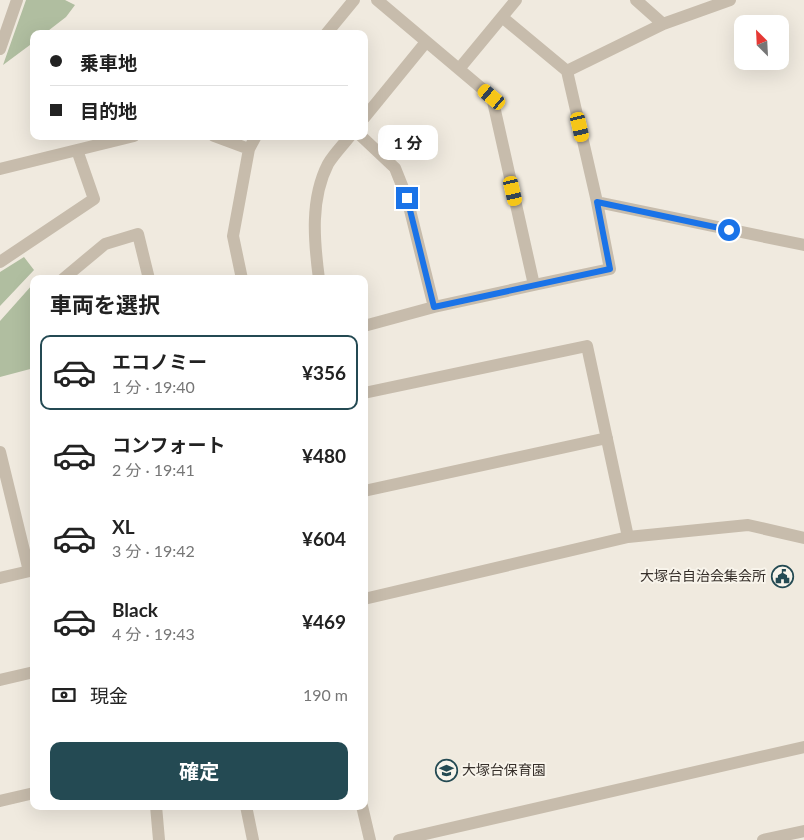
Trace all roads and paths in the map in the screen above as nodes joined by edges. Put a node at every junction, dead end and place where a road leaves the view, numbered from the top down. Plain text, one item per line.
1 (17, 0) edge
2 (354, 0) edge
3 (377, 0) edge
4 (516, 0) edge
5 (636, 0) edge
6 (730, 0) edge
7 (502, 17) junction
8 (663, 24) junction
9 (329, 30) edge
10 (426, 42) junction
11 (0, 49) edge
12 (459, 69) junction
13 (567, 71) junction
14 (368, 113) edge
15 (118, 140) edge
16 (225, 140) edge
17 (254, 140) edge
18 (347, 140) edge
19 (365, 140) edge
20 (249, 149) junction
21 (77, 150) junction
22 (0, 169) edge
23 (597, 202) junction
24 (804, 245) edge
25 (0, 262) edge
26 (68, 275) edge
27 (148, 275) edge
28 (241, 275) edge
29 (318, 275) edge
30 (534, 285) junction
31 (434, 307) junction
32 (368, 325) edge
33 (368, 392) edge
34 (607, 438) junction
35 (0, 452) edge
36 (368, 491) edge
37 (628, 537) junction
38 (804, 538) edge
39 (30, 567) edge
40 (30, 571) edge
41 (0, 578) edge
42 (368, 598) edge
43 (30, 673) edge
44 (0, 680) edge
45 (804, 747) edge
46 (30, 794) edge
47 (0, 801) edge
48 (156, 810) edge
49 (247, 810) edge
50 (363, 810) edge
51 (804, 831) edge
52 (159, 840) edge
53 (253, 840) edge
54 (370, 840) edge
55 (399, 840) edge
56 (763, 840) edge

1 - 11 street
2 - 9 street
3 - 10 street
4 - 7 street
5 - 8 street
6 - 8 street
7 - 12 street
7 - 13 street
8 - 13 street
10 - 12 street
10 - 14 street
12 - 30 street
13 - 23 street
15 - 21 street
16 - 20 street
17 - 20 street
18 - 29 street
19 - 31 street
20 - 28 street
21 - 22 street
21 - 25 street
23 - 24 street
23 - 30 street
26 - 27 street
30 - 31 street
31 - 32 street
33 - 34 street
34 - 36 street
34 - 37 street
35 - 39 street
37 - 38 street
37 - 42 street
40 - 41 street
43 - 44 street
45 - 55 street
46 - 47 street
48 - 52 street
49 - 53 street
50 - 54 street
51 - 56 street

